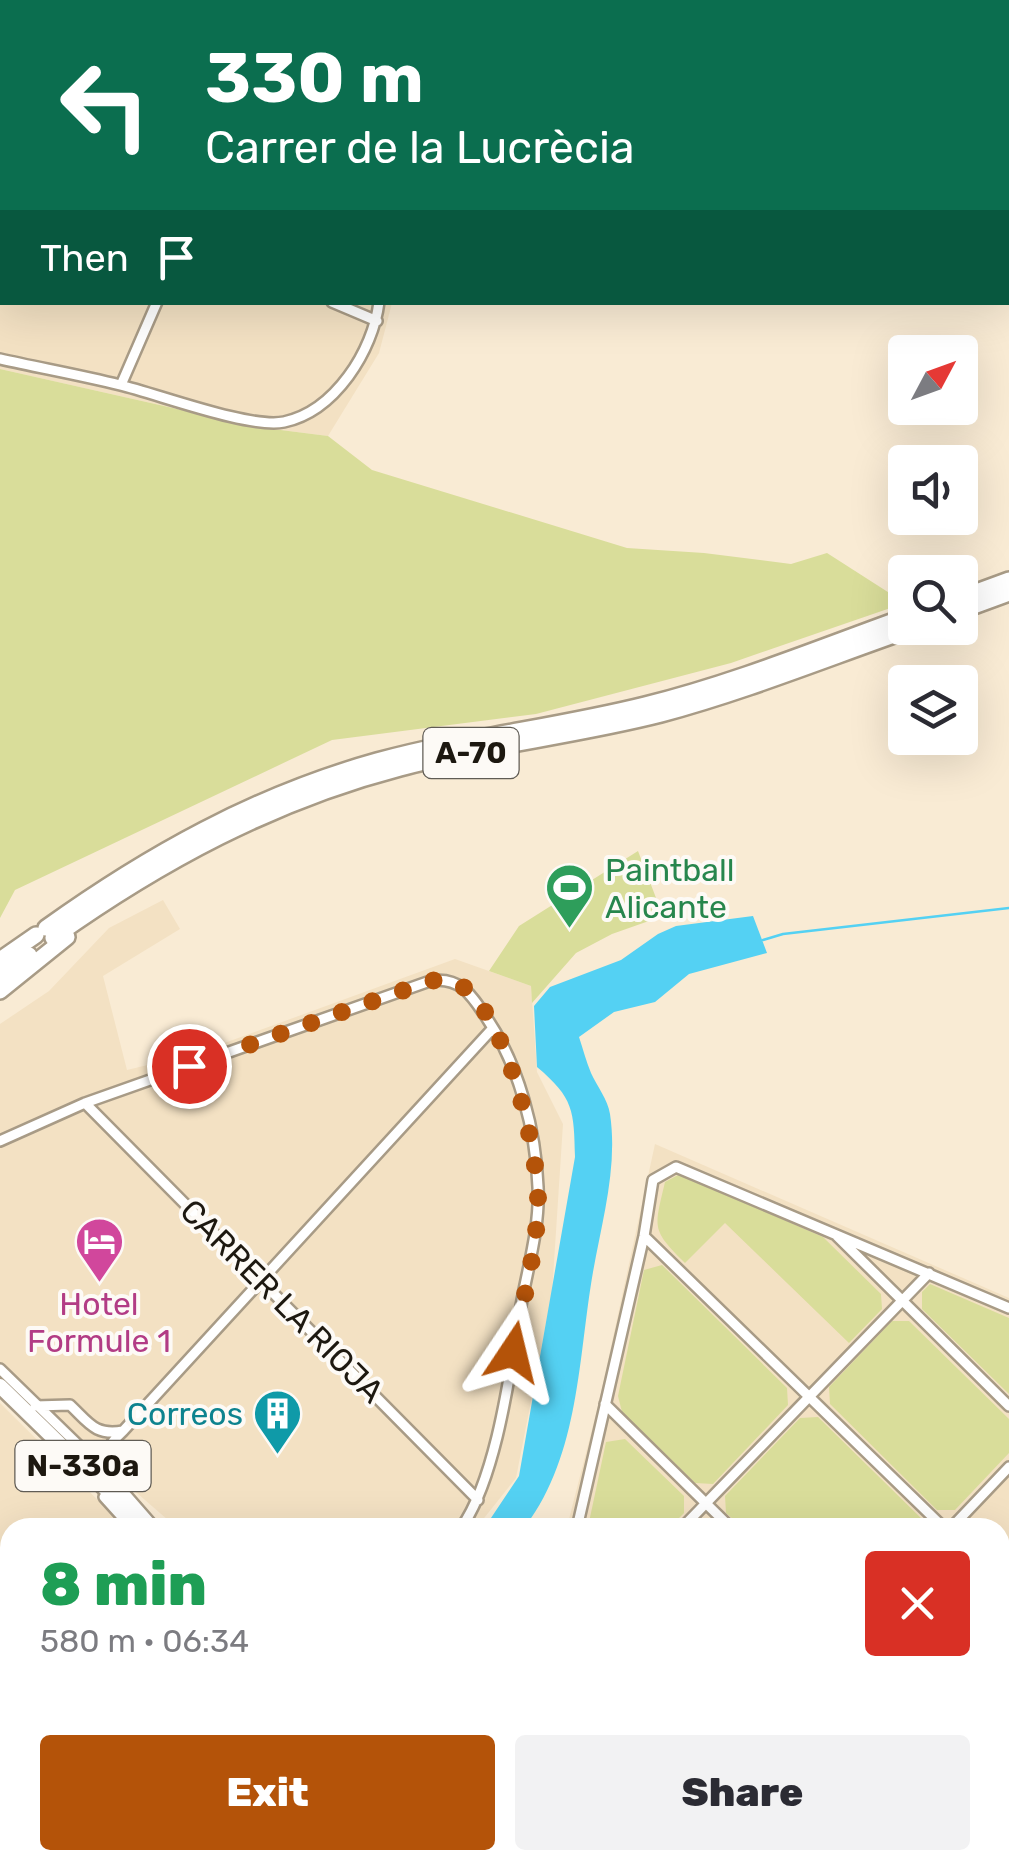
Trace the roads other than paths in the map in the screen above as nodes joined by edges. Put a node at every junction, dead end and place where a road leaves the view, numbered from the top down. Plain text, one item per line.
1 (155, 305) edge
2 (340, 305) edge
3 (379, 305) edge
4 (377, 320) junction
5 (0, 359) edge
6 (121, 385) junction
7 (1009, 580) edge
8 (978, 591) edge
9 (1009, 593) edge
10 (978, 604) edge
11 (888, 624) edge
12 (888, 637) edge
13 (225, 832) junction
14 (46, 935) junction
15 (0, 960) edge
16 (0, 976) edge
17 (0, 991) edge
18 (494, 1028) junction
19 (86, 1103) junction
20 (0, 1141) edge
21 (831, 1230) junction
22 (644, 1236) junction
23 (929, 1273) junction
24 (263, 1280) junction
25 (901, 1301) junction
26 (1009, 1308) edge
27 (0, 1369) edge
28 (0, 1386) edge
29 (809, 1395) junction
30 (0, 1397) edge
31 (605, 1404) junction
32 (20, 1405) junction
33 (37, 1406) junction
34 (1009, 1406) edge
35 (123, 1431) junction
36 (1009, 1466) edge
37 (106, 1472) junction
38 (478, 1500) junction
39 (706, 1503) junction
40 (133, 1518) edge
41 (136, 1518) edge
42 (138, 1518) edge
43 (468, 1518) edge
44 (580, 1518) edge
45 (692, 1518) edge
46 (721, 1518) edge
47 (937, 1518) edge
48 (957, 1518) edge

1 - 6 street
2 - 4 street
3 - 4 street
4 - 6 street
5 - 6 street
7 - 8 highway
9 - 10 highway
11 - 14 highway, A-70
12 - 13 highway, A-70
13 - 14 highway, A-70
13 - 17 highway
14 - 15 highway, A-70
14 - 16 highway, A-70
18 - 19 street
18 - 24 street
18 - 38 street
19 - 20 street
19 - 24 street, CARRER LA RIOJA
21 - 22 street
21 - 23 street
21 - 25 street
22 - 29 street
22 - 31 street
23 - 25 street
23 - 26 street
24 - 35 street
24 - 38 street, CARRER LA RIOJA
25 - 29 street
25 - 34 street
27 - 33 street
28 - 32 main road, N-330a
29 - 39 street
29 - 47 street
30 - 40 main road, N-330a
31 - 39 street
31 - 44 street
32 - 33 street
32 - 41 main road, N-330a
33 - 35 street
33 - 37 street
35 - 37 street
36 - 48 street
37 - 42 street
38 - 43 street
39 - 45 street
39 - 46 street

